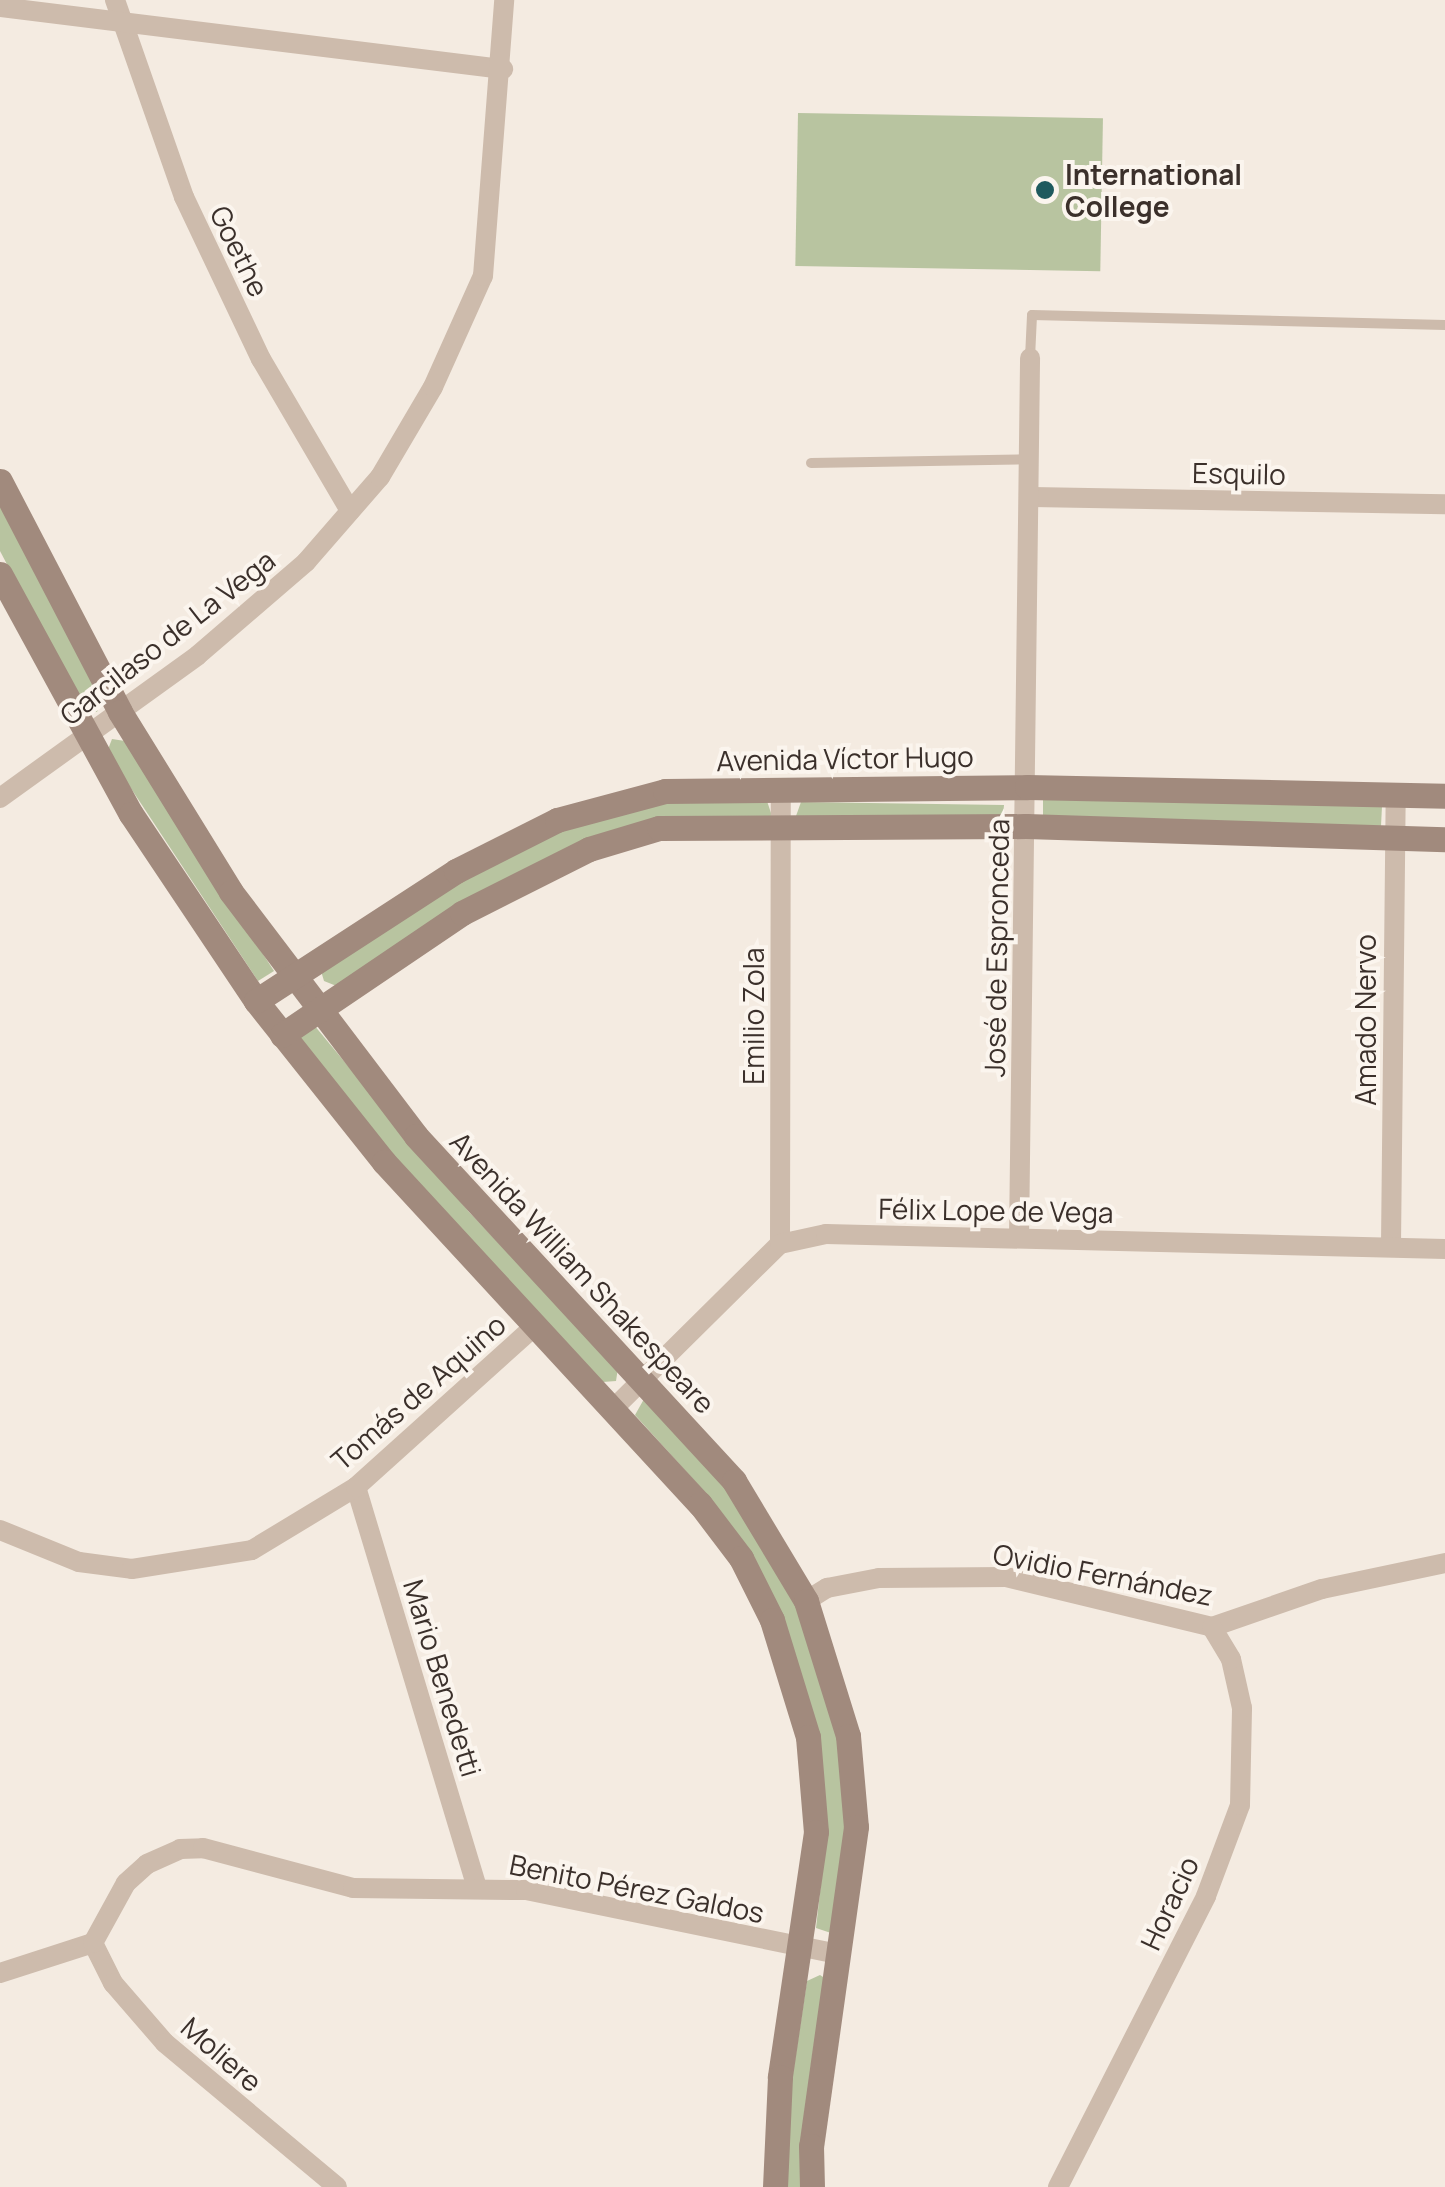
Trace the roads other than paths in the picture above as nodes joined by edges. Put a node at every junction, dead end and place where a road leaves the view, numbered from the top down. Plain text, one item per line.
1 (115, 0) edge
2 (504, 0) edge
3 (0, 7) edge
4 (121, 23) junction
5 (503, 70) junction
6 (1445, 326) edge
7 (1030, 358) joint
8 (1033, 459) junction
9 (811, 464) dead end
10 (0, 481) edge
11 (1032, 497) junction
12 (1445, 504) edge
13 (350, 511) junction
14 (0, 574) edge
15 (120, 712) junction
16 (88, 736) junction
17 (1027, 786) junction
18 (782, 788) junction
19 (1396, 795) junction
20 (1445, 796) edge
21 (0, 798) edge
22 (781, 826) junction
23 (1026, 826) junction
24 (1394, 839) junction
25 (1445, 839) edge
26 (293, 978) junction
27 (256, 1001) junction
28 (318, 1013) junction
29 (282, 1036) junction
30 (1018, 1238) junction
31 (780, 1244) junction
32 (1390, 1246) junction
33 (1445, 1249) edge
34 (535, 1326) junction
35 (645, 1380) junction
36 (615, 1407) junction
37 (356, 1487) junction
38 (0, 1530) edge
39 (1445, 1563) edge
40 (806, 1601) junction
41 (1212, 1628) junction
42 (476, 1885) junction
43 (92, 1944) junction
44 (802, 1948) junction
45 (838, 1954) junction
46 (0, 1973) edge
47 (337, 2187) edge
48 (776, 2187) edge
49 (812, 2187) edge
50 (1058, 2187) edge

1 - 4 street, Goethe
2 - 5 street, Garcilaso de La Vega
3 - 4 street
4 - 5 street
4 - 13 street, Goethe
5 - 13 street, Garcilaso de La Vega
6 - 7 lane
7 - 8 street, José de Espronceda
8 - 9 lane
8 - 11 street, José de Espronceda
10 - 15 street, Avenida William Shakespeare
11 - 12 street, Esquilo
11 - 17 street, José de Espronceda
13 - 15 street, Garcilaso de La Vega
14 - 16 street
15 - 16 street, Garcilaso de La Vega
15 - 26 street, Avenida William Shakespeare
16 - 21 street, Garcilaso de La Vega
16 - 27 street
17 - 18 street, Avenida Víctor Hugo
17 - 19 street, Avenida Víctor Hugo
17 - 23 street, José de Espronceda
18 - 22 street, Emilio Zola
18 - 26 street, Avenida Víctor Hugo
19 - 20 street, Avenida Víctor Hugo
19 - 24 street, Amado Nervo
22 - 23 street
22 - 28 street
22 - 31 street, Emilio Zola
23 - 24 street
23 - 30 street, José de Espronceda
24 - 25 street
24 - 32 street, Amado Nervo
26 - 27 street, Avenida Víctor Hugo
26 - 28 street, Avenida William Shakespeare
27 - 29 street
28 - 29 street
28 - 35 street, Avenida William Shakespeare
29 - 34 street
30 - 31 street, Félix Lope de Vega
30 - 32 street, Félix Lope de Vega
31 - 35 street
32 - 33 street, Félix Lope de Vega
34 - 36 street
34 - 37 street, Tomás de Aquino
35 - 36 street
35 - 40 street, Avenida William Shakespeare
36 - 44 street
37 - 38 street, Tomás de Aquino
37 - 42 street, Mario Benedetti
39 - 41 street, Ovidio Fernández
40 - 41 street, Ovidio Fernández
40 - 45 street, Avenida William Shakespeare
41 - 50 street, Horacio
42 - 43 street, Benito Pérez Galdos
42 - 44 street, Benito Pérez Galdos
43 - 46 street
43 - 47 street, Moliere
44 - 45 street, Benito Pérez Galdos
44 - 48 street
45 - 49 street, Avenida William Shakespeare

